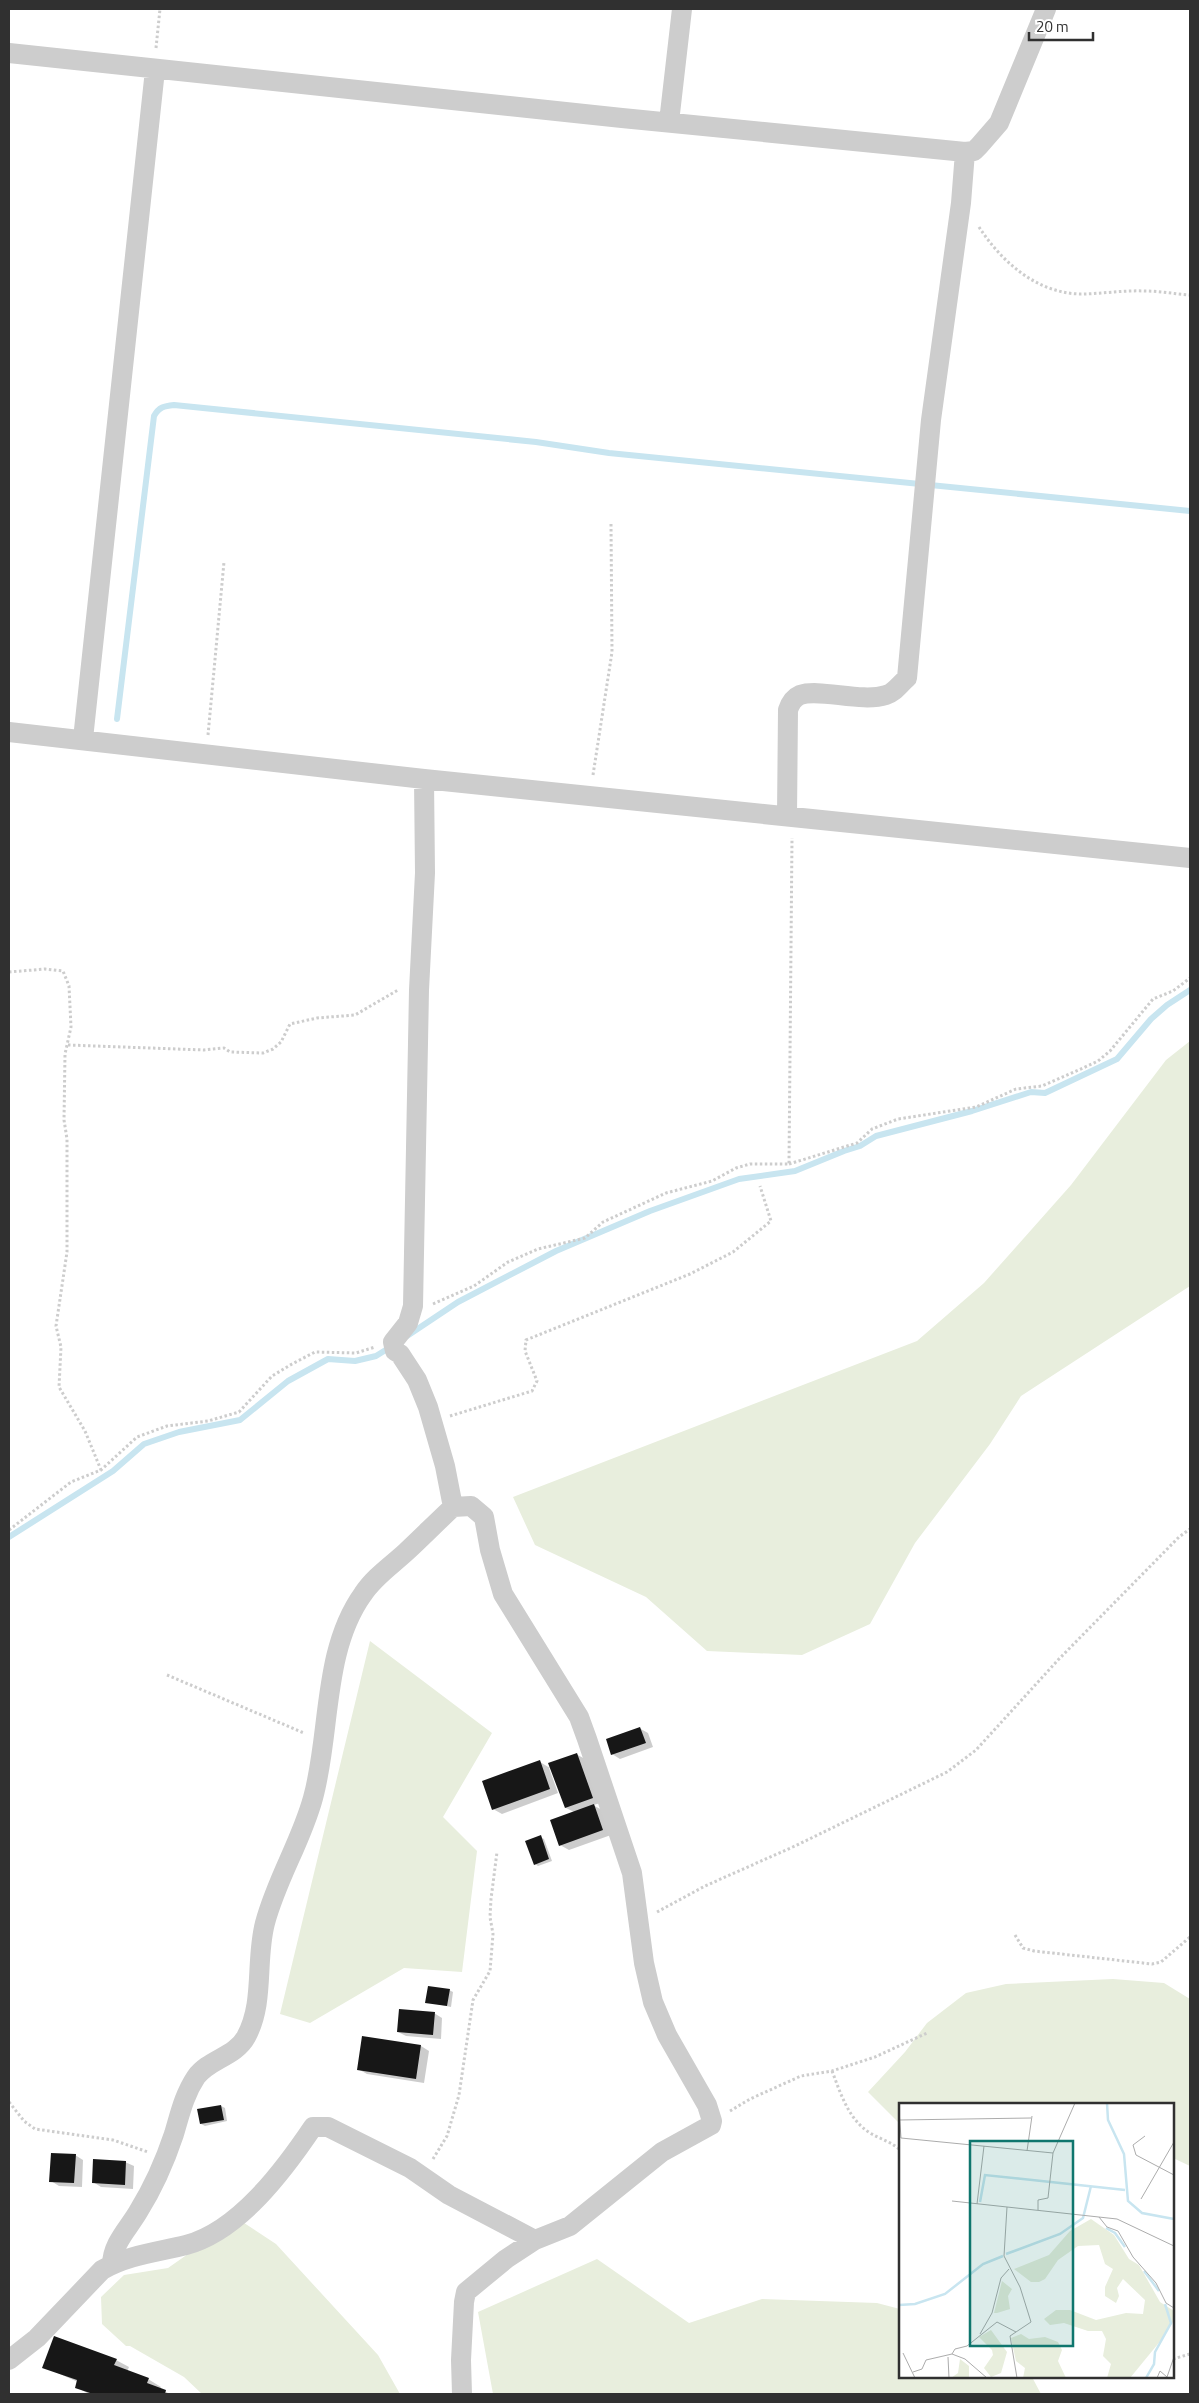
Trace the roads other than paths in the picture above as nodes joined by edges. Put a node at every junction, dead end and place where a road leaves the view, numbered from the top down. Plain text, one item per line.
1 (682, 9) edge
2 (1046, 9) edge
3 (9, 53) edge
4 (155, 70) junction
5 (669, 122) junction
6 (965, 152) junction
7 (9, 732) edge
8 (83, 739) junction
9 (424, 779) junction
10 (787, 816) junction
11 (1190, 858) edge
12 (453, 1507) junction
13 (536, 2240) junction
14 (112, 2265) junction
15 (9, 2360) edge
16 (462, 2394) edge

1 - 5 street
2 - 6 street
3 - 4 street
4 - 5 street
4 - 8 street
5 - 6 street
6 - 10 street
7 - 8 street
8 - 9 street
9 - 10 street
9 - 12 street
10 - 11 street
12 - 13 street
12 - 14 street
13 - 14 street
13 - 16 street
14 - 15 street

